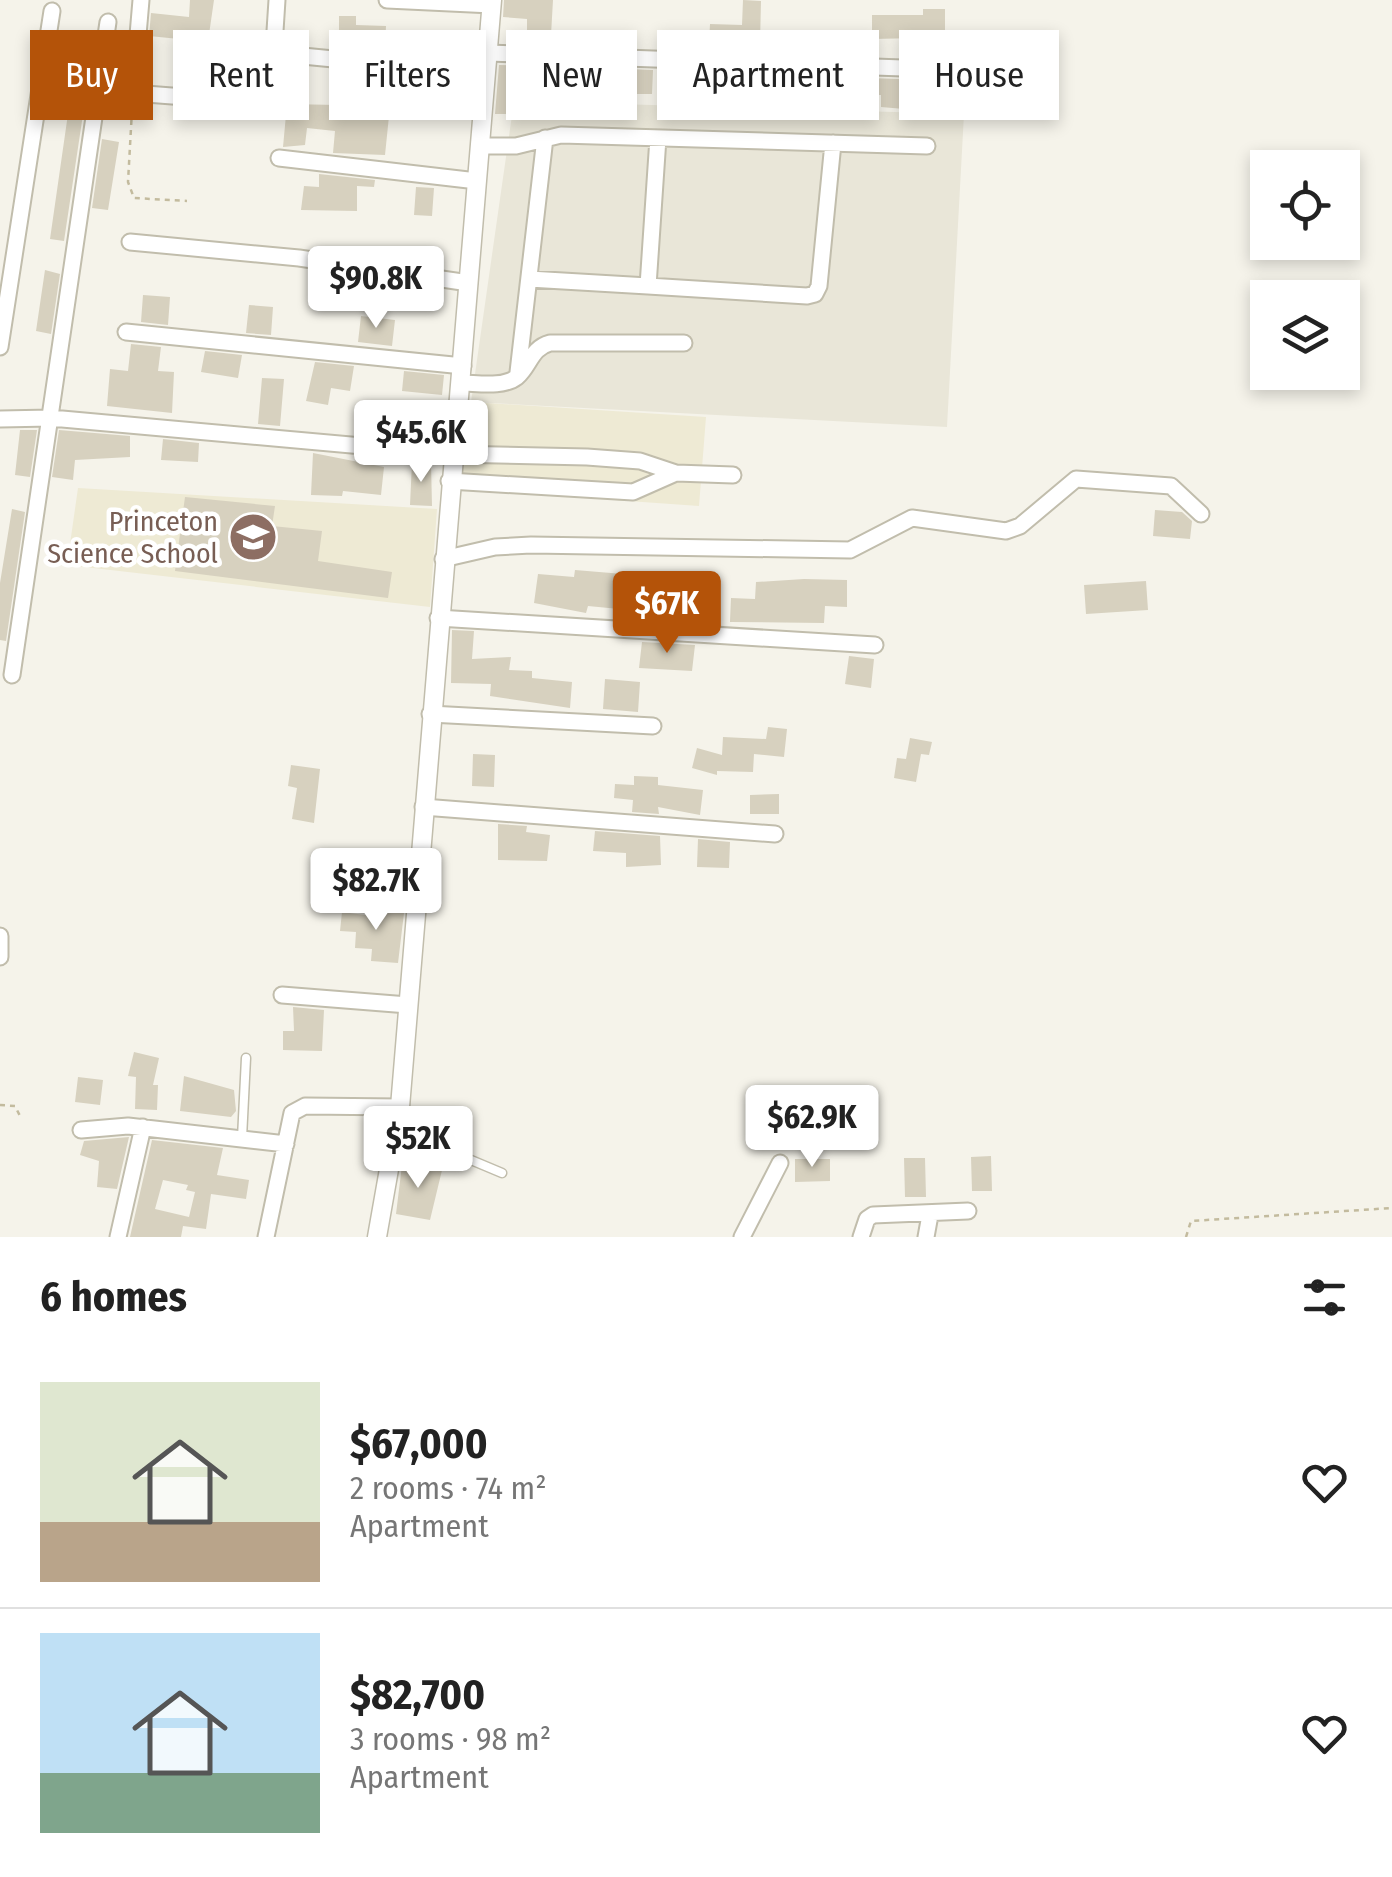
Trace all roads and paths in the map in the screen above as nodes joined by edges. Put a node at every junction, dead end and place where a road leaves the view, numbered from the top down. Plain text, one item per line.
1 (141, 0) edge
2 (276, 0) edge
3 (387, 0) edge
4 (492, 2) edge
5 (52, 11) dead end
6 (108, 22) dead end
7 (138, 30) edge
8 (274, 30) edge
9 (488, 53) junction
10 (899, 68) edge
11 (486, 78) edge
12 (131, 120) edge
13 (483, 120) edge
14 (544, 138) junction
15 (658, 138) junction
16 (833, 143) junction
17 (481, 146) junction
18 (927, 146) dead end
19 (279, 158) dead end
20 (477, 181) junction
21 (186, 201) dead end
22 (130, 242) dead end
23 (529, 279) junction
24 (470, 282) junction
25 (648, 286) junction
26 (126, 332) dead end
27 (684, 343) dead end
28 (0, 348) edge
29 (462, 375) junction
30 (518, 376) junction
31 (0, 418) edge
32 (51, 418) junction
33 (451, 454) junction
34 (676, 473) junction
35 (734, 475) dead end
36 (449, 481) junction
37 (1200, 514) dead end
38 (442, 560) junction
39 (438, 618) junction
40 (874, 645) dead end
41 (12, 675) dead end
42 (430, 714) junction
43 (653, 726) dead end
44 (423, 807) junction
45 (776, 834) dead end
46 (0, 936) edge
47 (0, 957) edge
48 (282, 995) dead end
49 (408, 1005) junction
50 (246, 1058) dead end
51 (0, 1105) edge
52 (400, 1107) junction
53 (20, 1116) dead end
54 (143, 1127) junction
55 (80, 1130) dead end
56 (242, 1138) junction
57 (286, 1144) junction
58 (394, 1157) junction
59 (780, 1164) dead end
60 (502, 1173) dead end
61 (1392, 1208) edge
62 (968, 1211) dead end
63 (930, 1214) junction
64 (118, 1237) edge
65 (266, 1237) edge
66 (378, 1237) edge
67 (742, 1237) edge
68 (861, 1237) edge
69 (926, 1237) edge
70 (1186, 1237) edge

1 - 7 street
2 - 8 street
3 - 4 street
4 - 9 street
5 - 28 street
6 - 32 street
9 - 10 street
9 - 11 street
12 - 21 path
13 - 17 street
14 - 15 street
14 - 17 street
14 - 23 street
15 - 16 street
15 - 25 street
16 - 18 street
16 - 25 street
17 - 20 street
19 - 20 street
20 - 24 street
22 - 24 street
23 - 25 street
23 - 30 street
24 - 29 street
26 - 29 street
27 - 30 street
29 - 30 street
29 - 33 street
31 - 32 street
32 - 33 street
32 - 41 street
33 - 34 street
33 - 36 street
34 - 35 street
34 - 36 street
36 - 38 street
37 - 38 street
38 - 39 street
39 - 40 street
39 - 42 street
42 - 43 street
42 - 44 street
44 - 45 street
44 - 49 street
46 - 47 street
48 - 49 street
49 - 52 street
50 - 56 lane
51 - 53 path
52 - 57 street
52 - 58 street
54 - 55 street
54 - 56 street
54 - 64 street
56 - 57 street
57 - 65 street
58 - 60 lane
58 - 66 street
59 - 67 street
61 - 70 path
62 - 63 street
63 - 68 street
63 - 69 street

